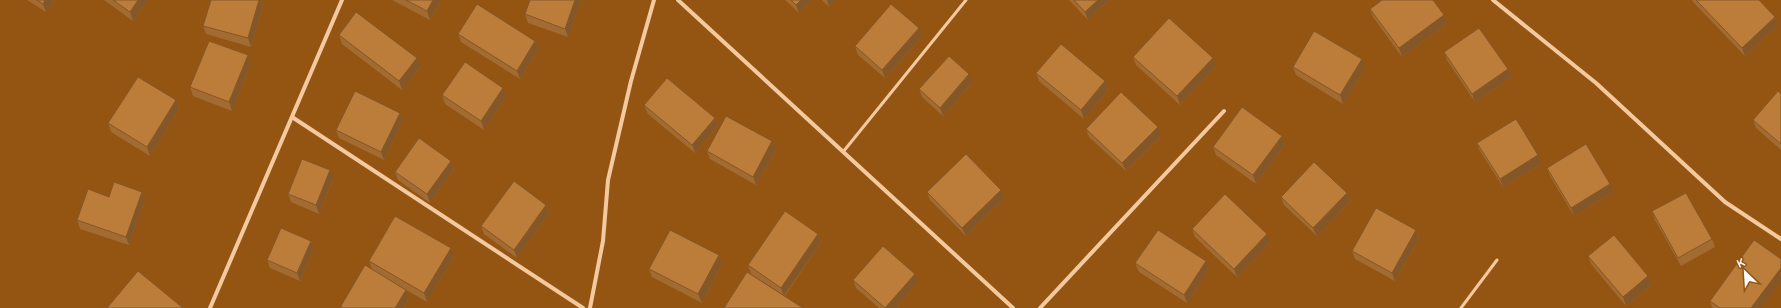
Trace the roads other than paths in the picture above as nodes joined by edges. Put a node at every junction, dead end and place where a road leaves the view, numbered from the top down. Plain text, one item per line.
1 (342, 0) edge
2 (654, 0) edge
3 (678, 0) edge
4 (966, 0) edge
5 (1493, 0) edge
6 (1224, 111) dead end
7 (292, 117) junction
8 (843, 152) junction
9 (1781, 239) edge
10 (1497, 260) dead end
11 (210, 308) edge
12 (583, 308) edge
13 (590, 308) edge
14 (1013, 308) edge
15 (1040, 308) edge
16 (1461, 308) edge

1 - 7 street
2 - 13 street
3 - 8 street
4 - 8 lane
5 - 9 street
6 - 15 street
7 - 11 street
7 - 12 street
8 - 14 street
10 - 16 lane

